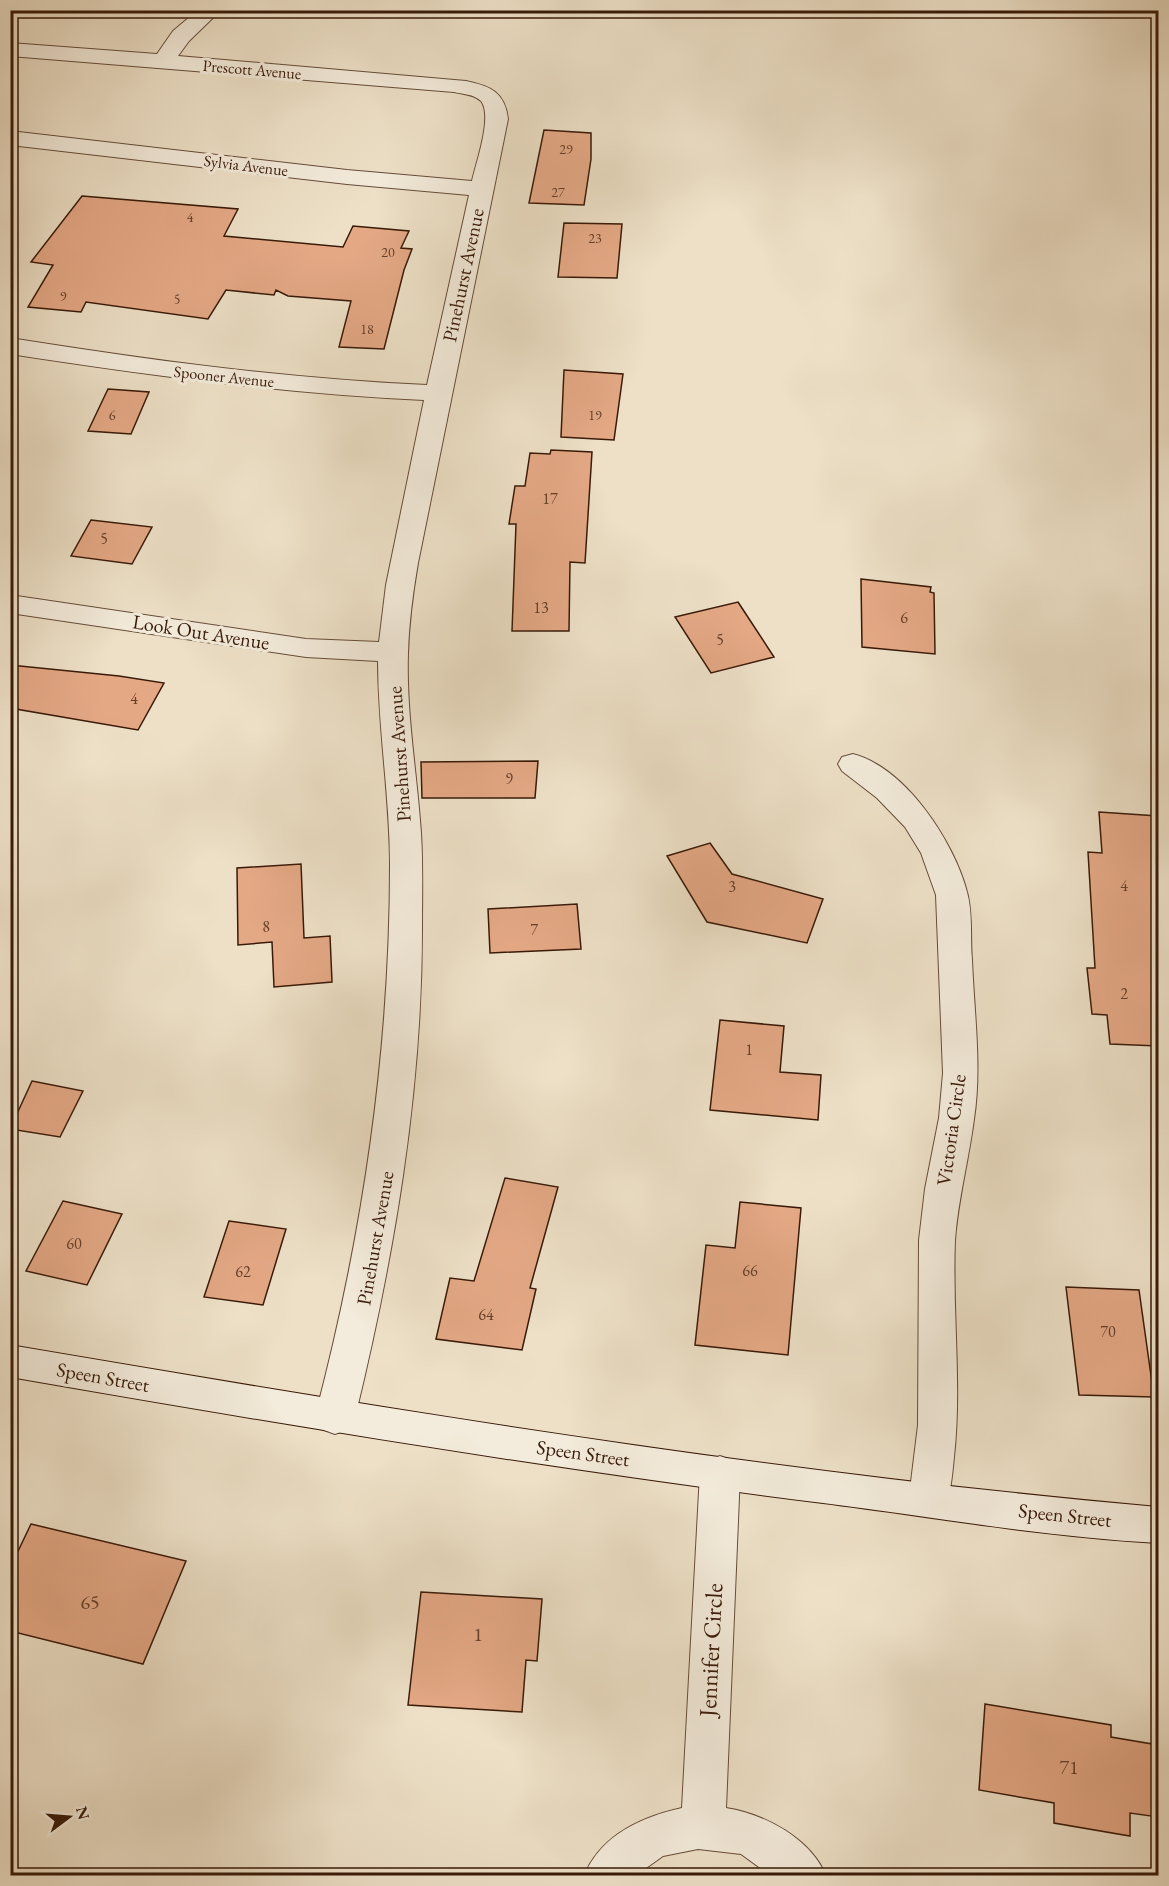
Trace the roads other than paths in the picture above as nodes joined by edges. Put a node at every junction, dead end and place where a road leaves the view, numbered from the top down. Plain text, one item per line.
1 (211, 10) edge
2 (10, 49) edge
3 (163, 61) junction
4 (492, 97) joint
5 (10, 138) edge
6 (482, 189) junction
7 (10, 346) edge
8 (438, 393) junction
9 (10, 604) edge
10 (393, 652) junction
11 (853, 764) dead end
12 (10, 1360) edge
13 (335, 1417) junction
14 (720, 1473) junction
15 (929, 1498) junction
16 (1158, 1525) edge
17 (703, 1827) junction
18 (606, 1875) edge
19 (804, 1875) edge

1 - 3 street
2 - 3 street, Prescott Avenue
3 - 4 street, Prescott Avenue
4 - 6 street, Pinehurst Avenue
5 - 6 street, Sylvia Avenue
6 - 8 street, Pinehurst Avenue
7 - 8 street, Spooner Avenue
8 - 10 street, Pinehurst Avenue
9 - 10 street, Look Out Avenue
10 - 13 street, Pinehurst Avenue
11 - 15 street, Victoria Circle
12 - 13 street, Speen Street
13 - 14 street, Speen Street
14 - 15 street, Speen Street
14 - 17 street, Jennifer Circle
15 - 16 street, Speen Street
17 - 18 street
17 - 19 street

